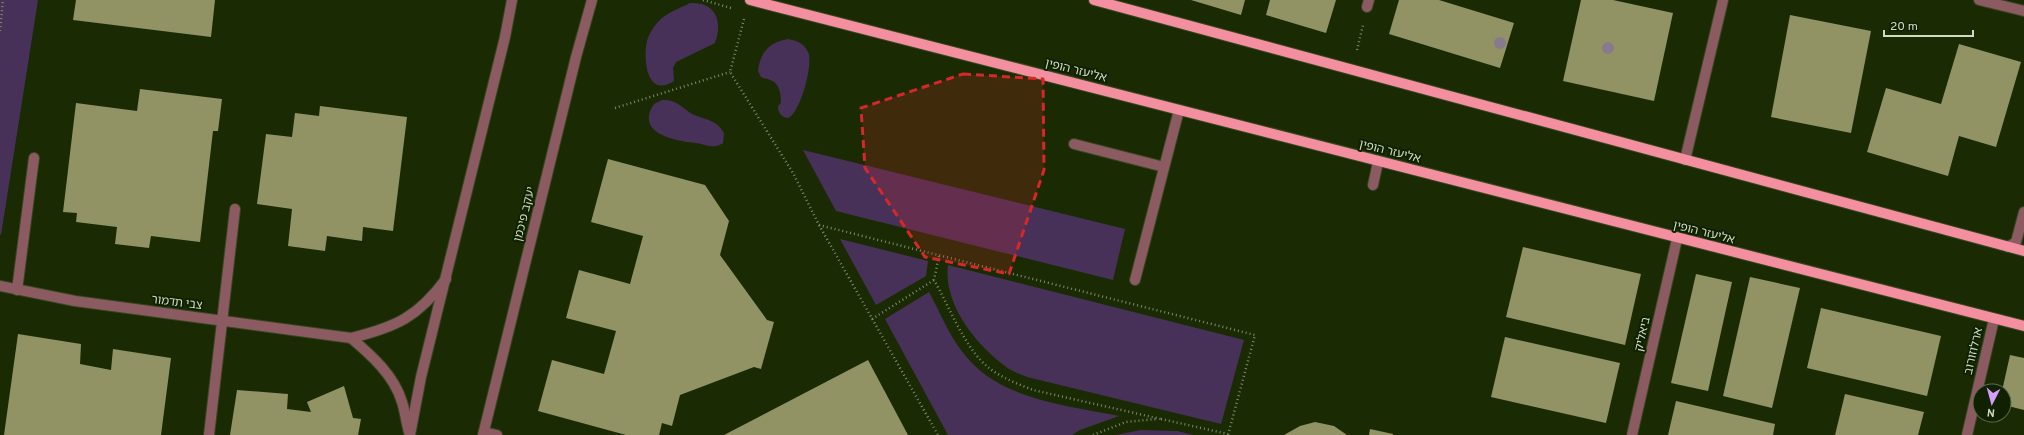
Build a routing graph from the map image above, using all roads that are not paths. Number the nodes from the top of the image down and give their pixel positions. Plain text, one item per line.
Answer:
1 (512, 0) edge
2 (592, 0) edge
3 (750, 0) edge
4 (1094, 0) edge
5 (1723, 0) edge
6 (1979, 0) edge
7 (2024, 12) edge
8 (1179, 110) junction
9 (1074, 144) dead end
10 (34, 158) dead end
11 (1685, 160) junction
12 (1378, 162) junction
13 (1164, 167) junction
14 (1373, 184) dead end
15 (235, 209) dead end
16 (2024, 212) edge
17 (1677, 239) junction
18 (2008, 247) junction
19 (2024, 251) edge
20 (446, 278) junction
21 (1135, 280) dead end
22 (0, 286) edge
23 (17, 290) junction
24 (1994, 319) junction
25 (221, 321) junction
26 (2024, 326) edge
27 (351, 338) junction
28 (483, 433) edge
29 (209, 435) edge
30 (410, 435) edge
31 (497, 435) edge
32 (1632, 435) edge
33 (1967, 435) edge

1 - 20 street
2 - 28 street, יעקב פיכמן
3 - 8 main road, אליעזר הופין
4 - 11 main road
5 - 11 street
6 - 7 street
8 - 12 main road, אליעזר הופין
8 - 13 street
9 - 13 street
10 - 23 street
11 - 18 main road
12 - 14 street
12 - 17 main road, אליעזר הופין
13 - 21 street
15 - 25 street
16 - 18 street
17 - 24 main road, אליעזר הופין
17 - 32 street, ביאליק
18 - 19 main road
20 - 27 street
20 - 30 street
22 - 23 street, צבי תדמור
23 - 25 street, צבי תדמור
24 - 26 main road, אליעזר הופין
24 - 33 street, ארלוזורוב
25 - 27 street, צבי תדמור
25 - 29 street
27 - 30 street
28 - 31 street

